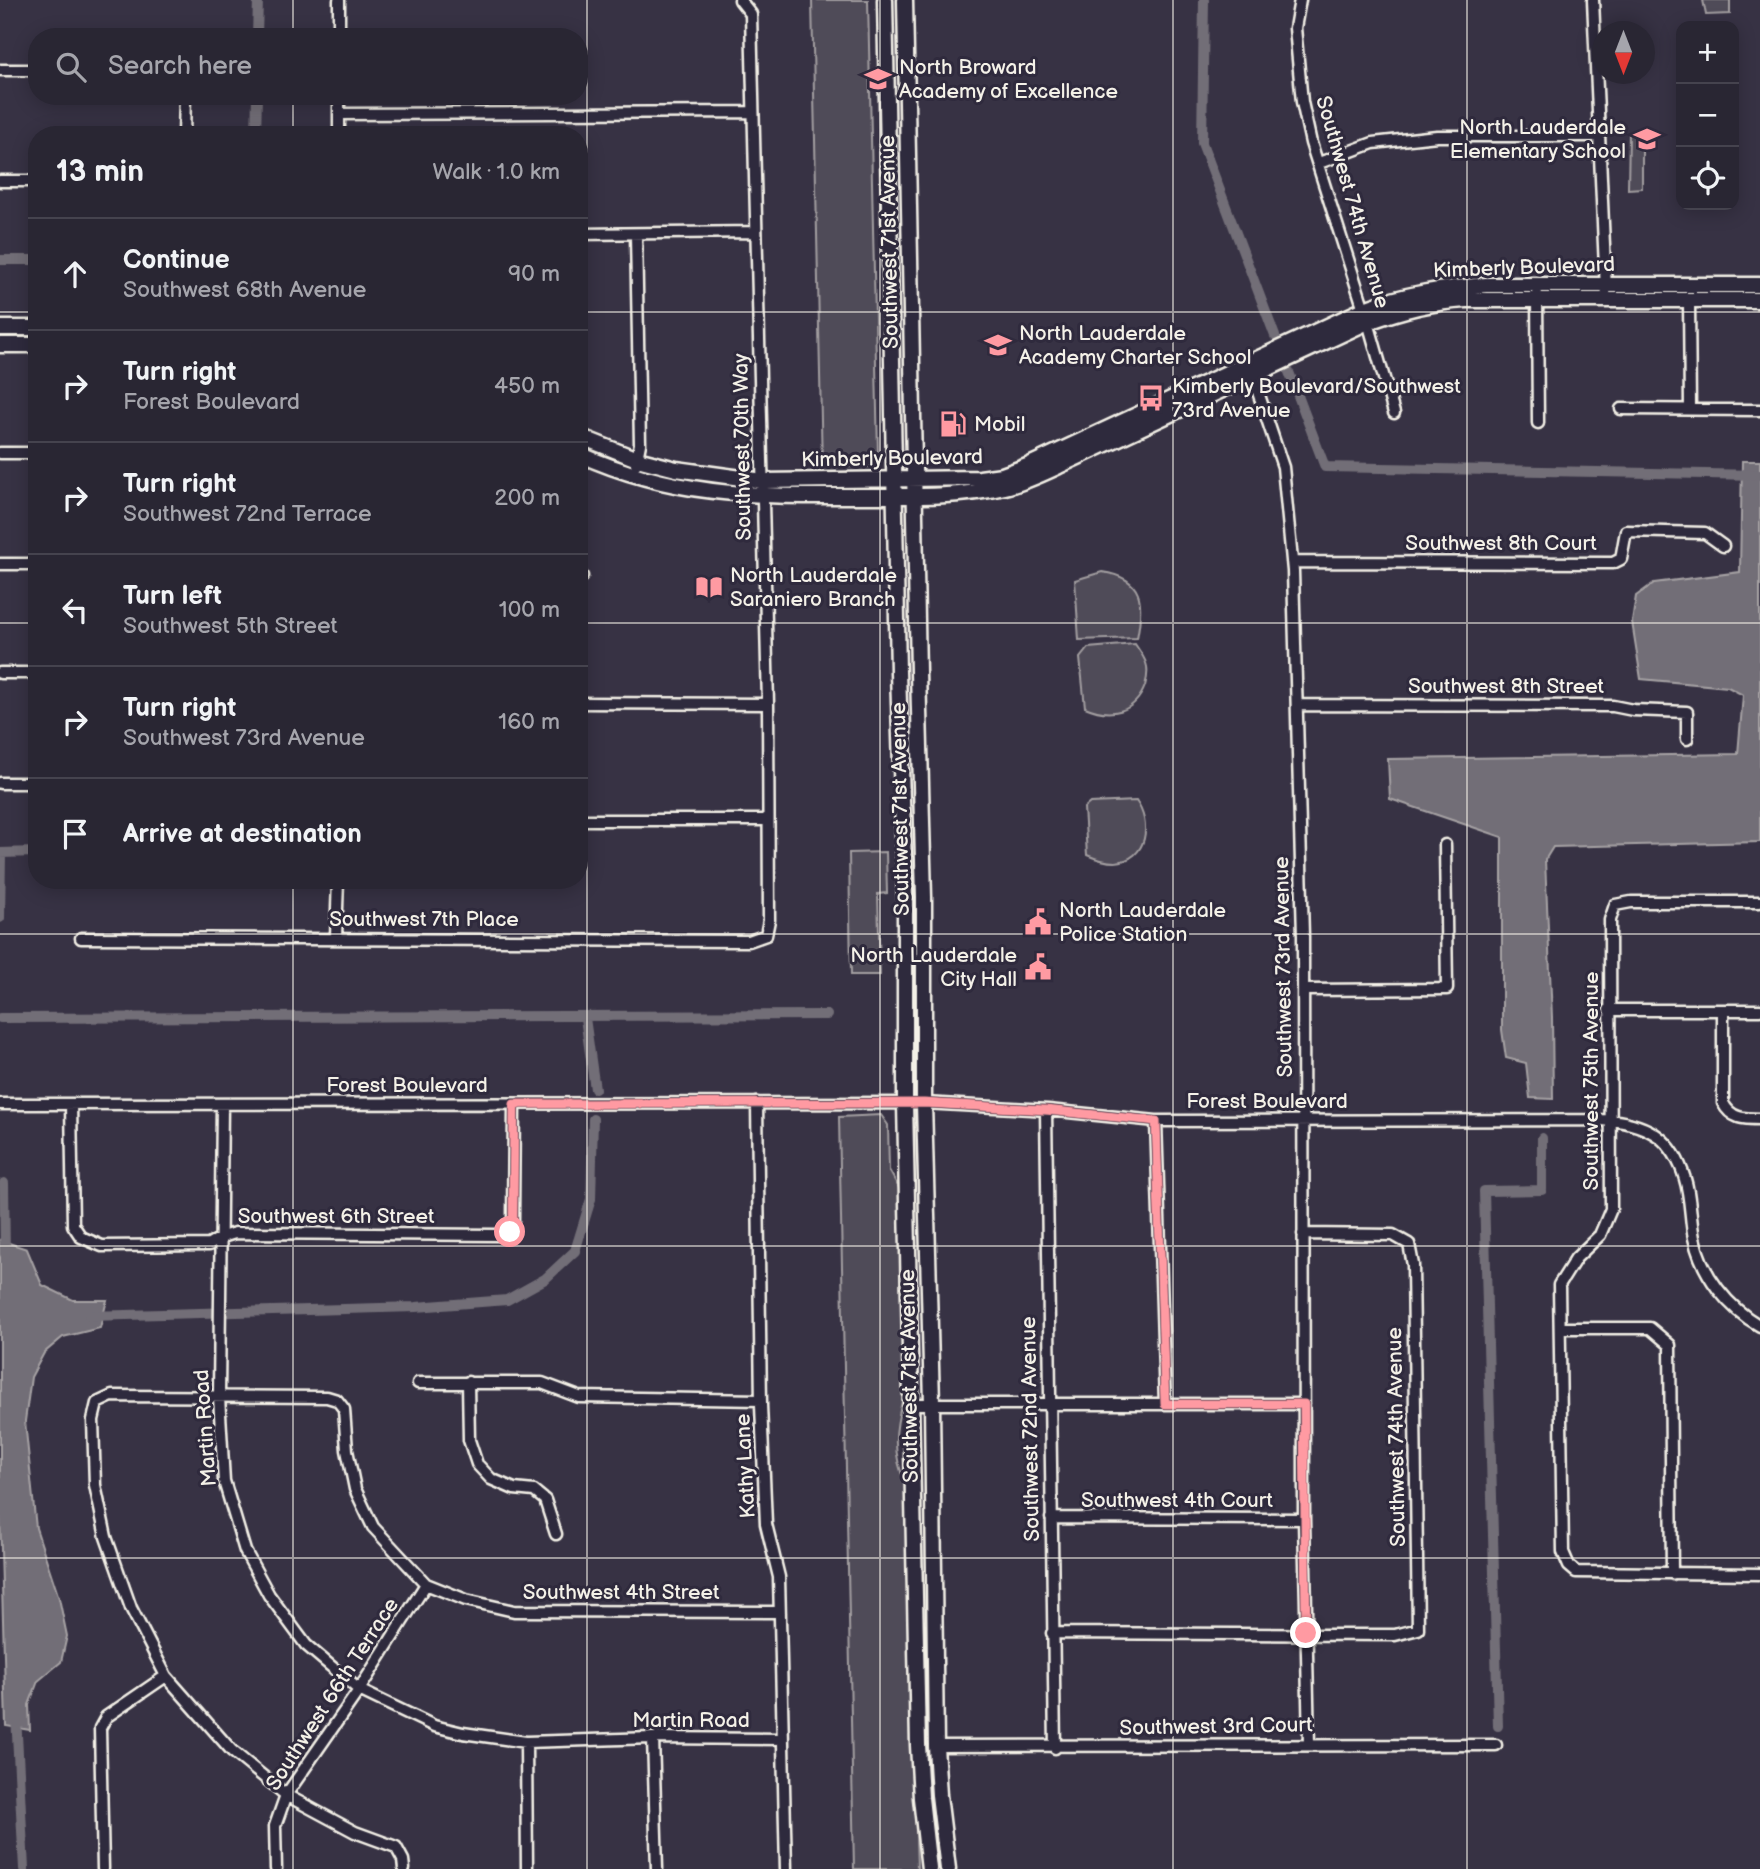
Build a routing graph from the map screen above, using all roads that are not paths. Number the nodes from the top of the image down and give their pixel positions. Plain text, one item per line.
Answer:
1 (339, 0) edge
2 (886, 0) edge
3 (905, 0) edge
4 (1300, 0) edge
5 (1593, 0) edge
6 (742, 1) edge
7 (339, 28) edge
8 (0, 70) edge
9 (28, 70) edge
10 (185, 105) edge
11 (339, 105) edge
12 (753, 112) junction
13 (339, 114) junction
14 (184, 126) edge
15 (339, 126) edge
16 (1598, 136) junction
17 (1319, 163) junction
18 (0, 181) edge
19 (28, 181) edge
20 (756, 232) junction
21 (588, 234) edge
22 (636, 234) junction
23 (1606, 284) junction
24 (1760, 285) edge
25 (1537, 292) junction
26 (1607, 299) junction
27 (1689, 300) junction
28 (1760, 300) edge
29 (1366, 315) junction
30 (0, 328) edge
31 (28, 328) edge
32 (0, 345) edge
33 (28, 345) edge
34 (1250, 369) junction
35 (1621, 409) dead end
36 (1690, 409) junction
37 (1760, 410) edge
38 (1394, 412) dead end
39 (1538, 423) dead end
40 (588, 440) edge
41 (0, 453) edge
42 (28, 453) edge
43 (588, 457) edge
44 (637, 459) junction
45 (634, 475) junction
46 (895, 480) junction
47 (915, 480) junction
48 (762, 481) junction
49 (916, 495) junction
50 (763, 496) junction
51 (895, 496) junction
52 (1723, 546) dead end
53 (1292, 562) junction
54 (0, 564) edge
55 (28, 564) edge
56 (0, 673) edge
57 (28, 673) edge
58 (588, 703) edge
59 (768, 704) junction
60 (1297, 705) junction
61 (1687, 739) dead end
62 (0, 783) edge
63 (28, 783) edge
64 (588, 820) edge
65 (768, 820) junction
66 (1445, 845) dead end
67 (338, 889) edge
68 (1760, 902) edge
69 (765, 935) joint
70 (336, 937) junction
71 (81, 938) dead end
72 (1304, 990) junction
73 (1609, 1010) junction
74 (1723, 1010) junction
75 (1760, 1010) edge
76 (757, 1102) junction
77 (905, 1103) junction
78 (924, 1103) junction
79 (0, 1104) edge
80 (71, 1104) junction
81 (222, 1104) junction
82 (514, 1104) junction
83 (1046, 1110) junction
84 (1760, 1119) edge
85 (1305, 1120) junction
86 (1611, 1120) junction
87 (1156, 1121) junction
88 (1303, 1234) junction
89 (222, 1237) junction
90 (1760, 1326) edge
91 (1560, 1328) junction
92 (468, 1382) junction
93 (418, 1383) dead end
94 (219, 1397) junction
95 (761, 1400) junction
96 (932, 1403) junction
97 (912, 1404) junction
98 (1049, 1404) junction
99 (1165, 1404) junction
100 (1304, 1404) junction
101 (1051, 1518) junction
102 (1304, 1519) junction
103 (556, 1534) dead end
104 (1672, 1574) junction
105 (1760, 1574) edge
106 (426, 1584) junction
107 (780, 1612) junction
108 (1052, 1633) junction
109 (1306, 1633) junction
110 (166, 1676) junction
111 (359, 1690) junction
112 (653, 1738) junction
113 (783, 1740) junction
114 (526, 1742) junction
115 (1309, 1744) junction
116 (1496, 1745) dead end
117 (936, 1746) junction
118 (1055, 1748) junction
119 (286, 1795) junction
120 (921, 1798) junction
121 (941, 1820) junction
122 (103, 1869) edge
123 (276, 1869) edge
124 (404, 1869) edge
125 (527, 1869) edge
126 (657, 1869) edge
127 (786, 1869) edge
128 (927, 1869) edge
129 (948, 1869) edge

1 - 7 street
2 - 46 main road, Southwest 71st Avenue
3 - 47 main road, Southwest 71st Avenue
4 - 17 street, Southwest 74th Avenue
5 - 16 street
6 - 12 street, Southwest 70th Way
8 - 9 street
10 - 14 street
11 - 13 street
12 - 13 street
12 - 20 street, Southwest 70th Way
13 - 15 street
16 - 17 street
16 - 23 street
17 - 29 street, Southwest 74th Avenue
18 - 19 street
20 - 22 street
20 - 48 street, Southwest 70th Way
21 - 22 street
22 - 44 street
23 - 24 main road, Kimberly Boulevard
23 - 25 main road, Kimberly Boulevard
23 - 26 street
25 - 26 main road, Kimberly Boulevard
25 - 29 main road, Kimberly Boulevard
25 - 39 street
26 - 27 main road, Kimberly Boulevard
27 - 28 main road, Kimberly Boulevard
27 - 36 street
29 - 34 main road, Kimberly Boulevard
29 - 38 street, Southwest 74th Avenue
30 - 31 main road
32 - 33 main road
34 - 47 main road, Kimberly Boulevard
34 - 49 main road, Kimberly Boulevard
34 - 53 street, Southwest 73rd Avenue
35 - 36 street
36 - 37 street
40 - 44 main road, Kimberly Boulevard
41 - 42 street
43 - 45 main road, Kimberly Boulevard
44 - 45 street
44 - 48 main road, Kimberly Boulevard
45 - 50 main road, Kimberly Boulevard
46 - 47 main road, Kimberly Boulevard
46 - 48 main road, Kimberly Boulevard
46 - 51 main road, Southwest 71st Avenue
47 - 49 main road, Southwest 71st Avenue
48 - 50 street, Southwest 70th Way
49 - 51 main road, Kimberly Boulevard
49 - 78 main road, Southwest 71st Avenue
50 - 51 main road, Kimberly Boulevard
50 - 59 street, Southwest 70th Way
51 - 77 main road, Southwest 71st Avenue
52 - 53 street, Southwest 8th Court
53 - 60 street, Southwest 73rd Avenue
54 - 55 street
56 - 57 street
58 - 59 street
59 - 65 street, Southwest 70th Way
60 - 61 street, Southwest 8th Street
60 - 72 street, Southwest 73rd Avenue
62 - 63 street
64 - 65 street
65 - 69 street, Southwest 70th Way
66 - 72 street
67 - 70 street
68 - 73 street, Southwest 75th Avenue
69 - 70 street, Southwest 7th Place
70 - 71 street, Southwest 7th Place
72 - 85 street, Southwest 73rd Avenue
73 - 74 street
73 - 86 street, Southwest 75th Avenue
74 - 75 street
74 - 84 street
76 - 77 street, Forest Boulevard
76 - 82 street, Forest Boulevard
76 - 95 street, Kathy Lane
77 - 78 street, Forest Boulevard
77 - 97 main road, Southwest 71st Avenue
78 - 83 street, Forest Boulevard
78 - 96 main road, Southwest 71st Avenue
79 - 80 street, Forest Boulevard
80 - 81 street, Forest Boulevard
80 - 89 street, Southwest 6th Street
81 - 82 street, Forest Boulevard
81 - 89 street, Martin Road
82 - 89 street, Southwest 6th Street
83 - 87 street, Forest Boulevard
83 - 98 street, Southwest 72nd Avenue
85 - 86 street, Forest Boulevard
85 - 87 street, Forest Boulevard
85 - 88 street, Southwest 73rd Avenue
86 - 90 street, Forest Boulevard
86 - 91 street, Southwest 75th Avenue
87 - 99 street
88 - 100 street, Southwest 73rd Avenue
88 - 109 street, Southwest 74th Avenue
89 - 94 street, Martin Road
91 - 104 street, Southwest 75th Avenue
91 - 104 street
92 - 93 street
92 - 95 street
92 - 103 street
94 - 106 street, Southwest 4th Street
94 - 110 street
94 - 111 street, Martin Road
95 - 107 street, Kathy Lane
96 - 97 street
96 - 98 street
96 - 117 main road, Southwest 71st Avenue
97 - 120 main road, Southwest 71st Avenue
98 - 99 street
98 - 101 street, Southwest 72nd Avenue
99 - 100 street
100 - 102 street, Southwest 73rd Avenue
101 - 102 street, Southwest 4th Court
101 - 108 street, Southwest 72nd Avenue
102 - 109 street, Southwest 73rd Avenue
104 - 105 street
106 - 107 street, Southwest 4th Street
106 - 111 street, Southwest 66th Terrace
107 - 113 street, Kathy Lane
108 - 109 street
108 - 118 street, Southwest 72nd Avenue
109 - 115 street, Southwest 73rd Avenue
110 - 119 street
110 - 122 street
111 - 114 street, Martin Road
111 - 119 street, Southwest 66th Terrace
112 - 113 street, Martin Road
112 - 114 street, Martin Road
112 - 126 street
113 - 127 street, Kathy Lane
114 - 125 street
115 - 116 street, Southwest 3rd Court
115 - 118 street, Southwest 3rd Court
117 - 118 street, Southwest 3rd Court
117 - 121 main road, Southwest 71st Avenue
119 - 123 street, Southwest 66th Terrace
119 - 124 street
120 - 121 main road
120 - 128 main road, Southwest 71st Avenue
121 - 129 main road, Southwest 71st Avenue

